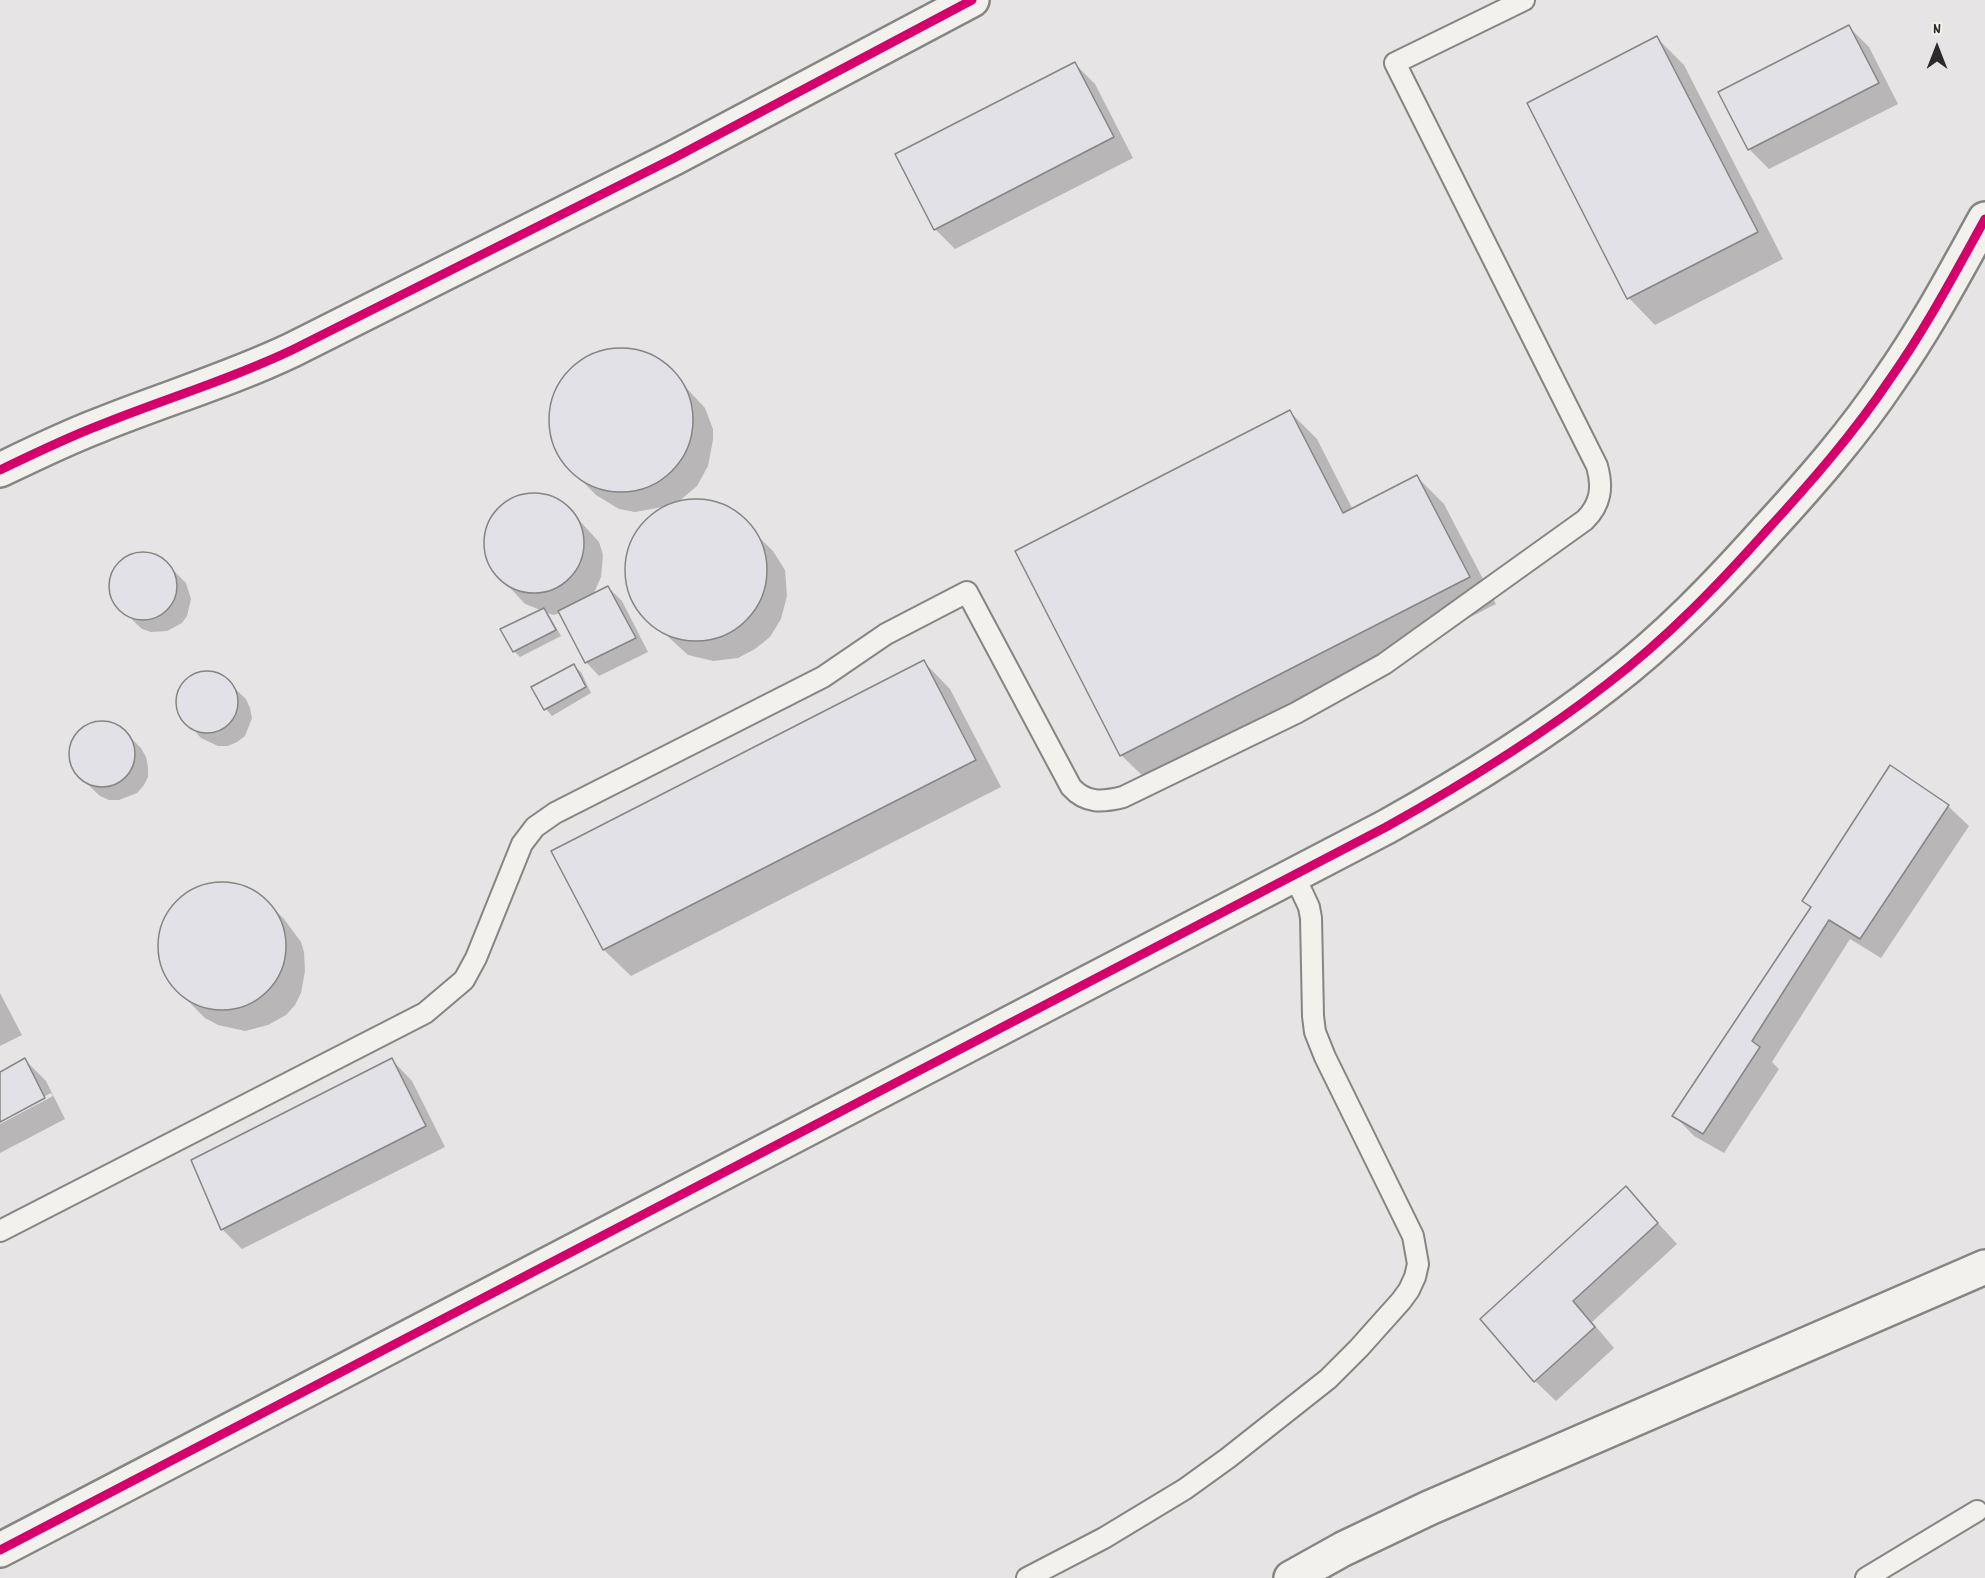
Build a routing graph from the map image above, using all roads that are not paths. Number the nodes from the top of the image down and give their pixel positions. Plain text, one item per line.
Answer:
1 (972, 0) edge
2 (1524, 0) edge
3 (1985, 219) edge
4 (0, 470) edge
5 (1294, 875) junction
6 (0, 1231) edge
7 (1985, 1266) edge
8 (1977, 1511) dead end
9 (0, 1550) edge
10 (1027, 1578) edge
11 (1291, 1578) edge
12 (1866, 1578) edge

1 - 4 street
2 - 6 lane
3 - 5 street
5 - 9 street
5 - 10 lane
7 - 11 street
8 - 12 lane

